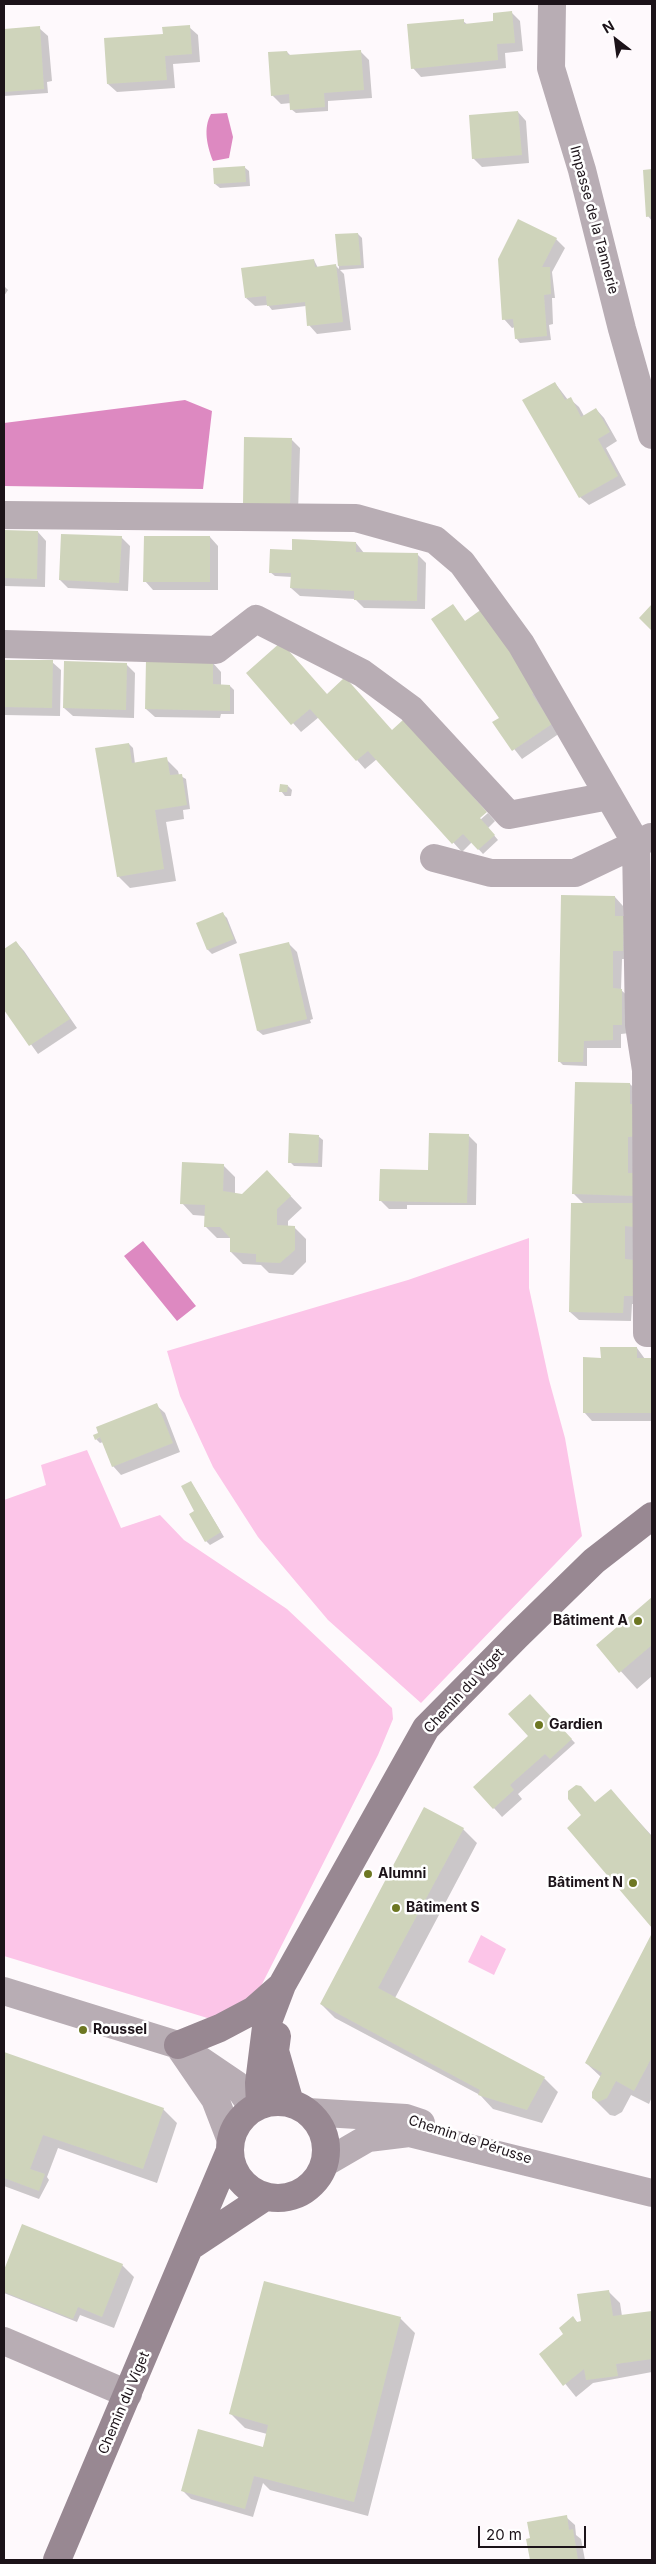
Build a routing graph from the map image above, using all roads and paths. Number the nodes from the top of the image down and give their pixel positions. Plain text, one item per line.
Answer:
1 (552, 4) edge
2 (652, 435) edge
3 (4, 515) edge
4 (4, 644) edge
5 (609, 796) junction
6 (644, 840) edge
7 (434, 858) dead end
8 (645, 960) edge
9 (652, 1333) edge
10 (652, 1516) edge
11 (282, 1985) junction
12 (4, 1991) edge
13 (178, 2045) junction
14 (257, 2107) junction
15 (299, 2108) junction
16 (230, 2146) junction
17 (325, 2163) junction
18 (541, 2164) junction
19 (652, 2193) edge
20 (265, 2197) junction
21 (191, 2246) junction
22 (4, 2341) edge
23 (128, 2394) junction
24 (57, 2560) edge

1 - 2 street, Impasse de la Tannerie
3 - 5 street
4 - 5 street
5 - 6 street
6 - 7 street
6 - 8 street
8 - 9 street
10 - 11 street, Chemin du Viget
11 - 13 street
11 - 14 street
11 - 15 street
12 - 13 street
13 - 14 street
13 - 16 street
14 - 15 street
14 - 16 street
15 - 17 street
15 - 18 street, Chemin de Pérusse
16 - 20 street
16 - 21 street, Chemin du Viget
17 - 18 street, Chemin de Pérusse
17 - 20 street
18 - 19 street, Chemin de Pérusse
20 - 21 street
21 - 23 street, Chemin du Viget
22 - 23 street
23 - 24 street, Chemin du Viget

